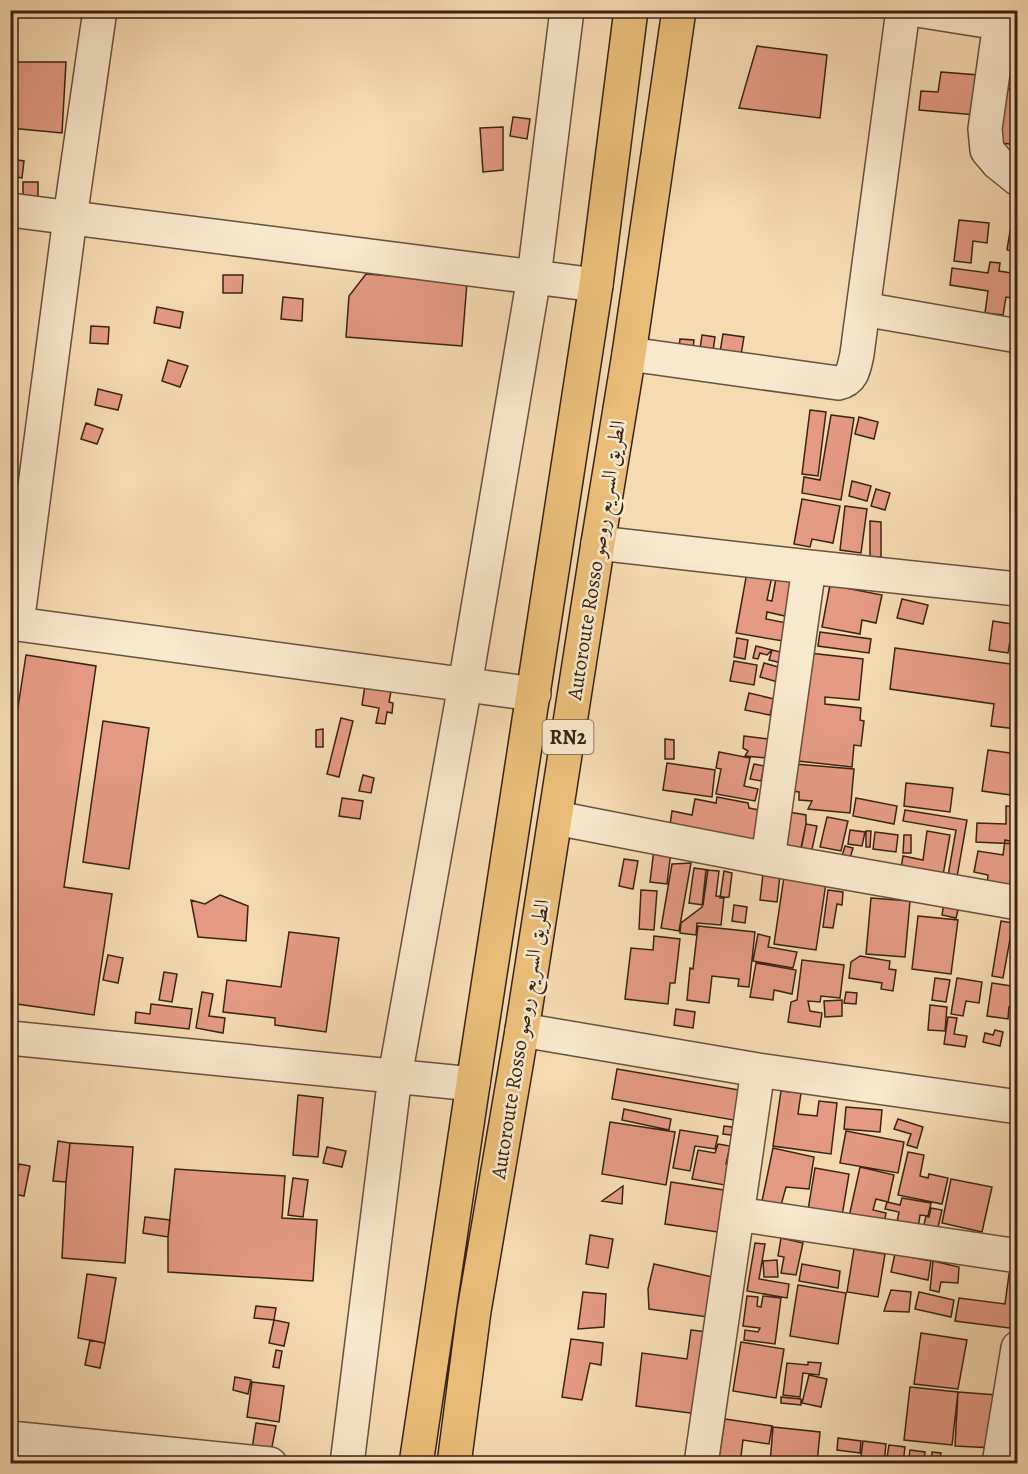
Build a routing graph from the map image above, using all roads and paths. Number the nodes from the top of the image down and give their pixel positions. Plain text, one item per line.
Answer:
1 (100, 10) edge
2 (567, 10) edge
3 (632, 10) edge
4 (679, 10) edge
5 (903, 10) edge
6 (917, 10) edge
7 (1009, 25) edge
8 (1017, 179) edge
9 (10, 210) edge
10 (70, 218) junction
11 (534, 278) junction
12 (597, 285) junction
13 (863, 309) junction
14 (1017, 336) edge
15 (629, 354) junction
16 (598, 543) junction
17 (808, 567) junction
18 (1017, 590) edge
19 (14, 624) edge
20 (465, 685) junction
21 (534, 694) junction
22 (556, 818) junction
23 (768, 859) junction
24 (1017, 903) edge
25 (522, 1030) junction
26 (10, 1038) edge
27 (758, 1070) junction
28 (395, 1076) junction
29 (473, 1084) junction
30 (1017, 1107) edge
31 (737, 1214) junction
32 (1017, 1256) edge
33 (1017, 1348) edge
34 (10, 1438) edge
35 (270, 1464) edge
36 (347, 1464) edge
37 (416, 1464) edge
38 (454, 1464) edge
39 (701, 1464) edge
40 (999, 1464) edge

1 - 10 street
2 - 11 street
3 - 12 highway, Autoroute Rosso الطريق السريع روصو / RN2
4 - 15 highway, Autoroute Rosso الطريق السريع روصو / RN2
5 - 13 street
6 - 7 street
7 - 8 street
9 - 10 street
10 - 11 street
10 - 19 street
11 - 12 street
11 - 20 street
12 - 21 highway, Autoroute Rosso الطريق السريع روصو / RN2
13 - 14 street
13 - 15 street
15 - 16 highway, Autoroute Rosso الطريق السريع روصو / RN2
16 - 17 street
16 - 22 highway, Autoroute Rosso الطريق السريع روصو / RN2
17 - 18 street
17 - 23 street
19 - 20 street
20 - 21 street
20 - 28 street
21 - 29 highway, Autoroute Rosso الطريق السريع روصو / RN2
22 - 23 street
22 - 25 highway, Autoroute Rosso الطريق السريع روصو / RN2
23 - 24 street
25 - 27 street
25 - 38 highway, Autoroute Rosso الطريق السريع روصو / RN2
26 - 28 street
27 - 30 street
27 - 31 street
28 - 29 street
28 - 36 street
29 - 37 highway, Autoroute Rosso الطريق السريع روصو / RN2
31 - 32 street
31 - 39 street
33 - 40 street
34 - 35 street

